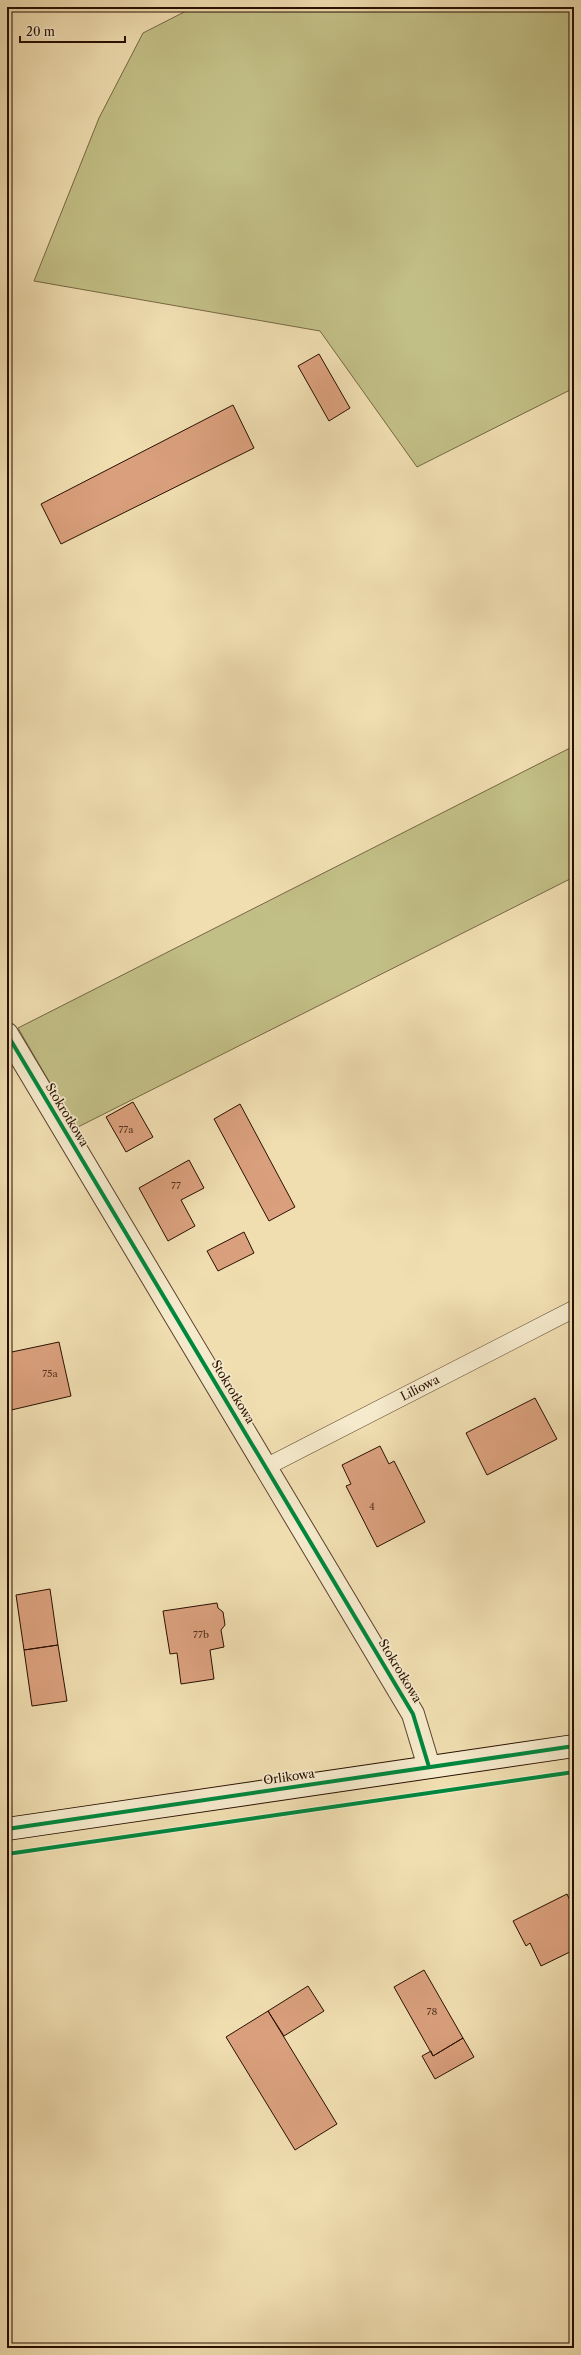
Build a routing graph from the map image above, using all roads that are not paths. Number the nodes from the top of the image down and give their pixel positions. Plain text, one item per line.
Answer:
1 (7, 1034) edge
2 (574, 1310) edge
3 (266, 1467) junction
4 (574, 1746) edge
5 (429, 1767) junction
6 (7, 1829) edge

1 - 3 street, Stokrotkowa
2 - 3 lane, Liliowa
3 - 5 street, Stokrotkowa
4 - 5 street, Orlikowa
5 - 6 street, Orlikowa

